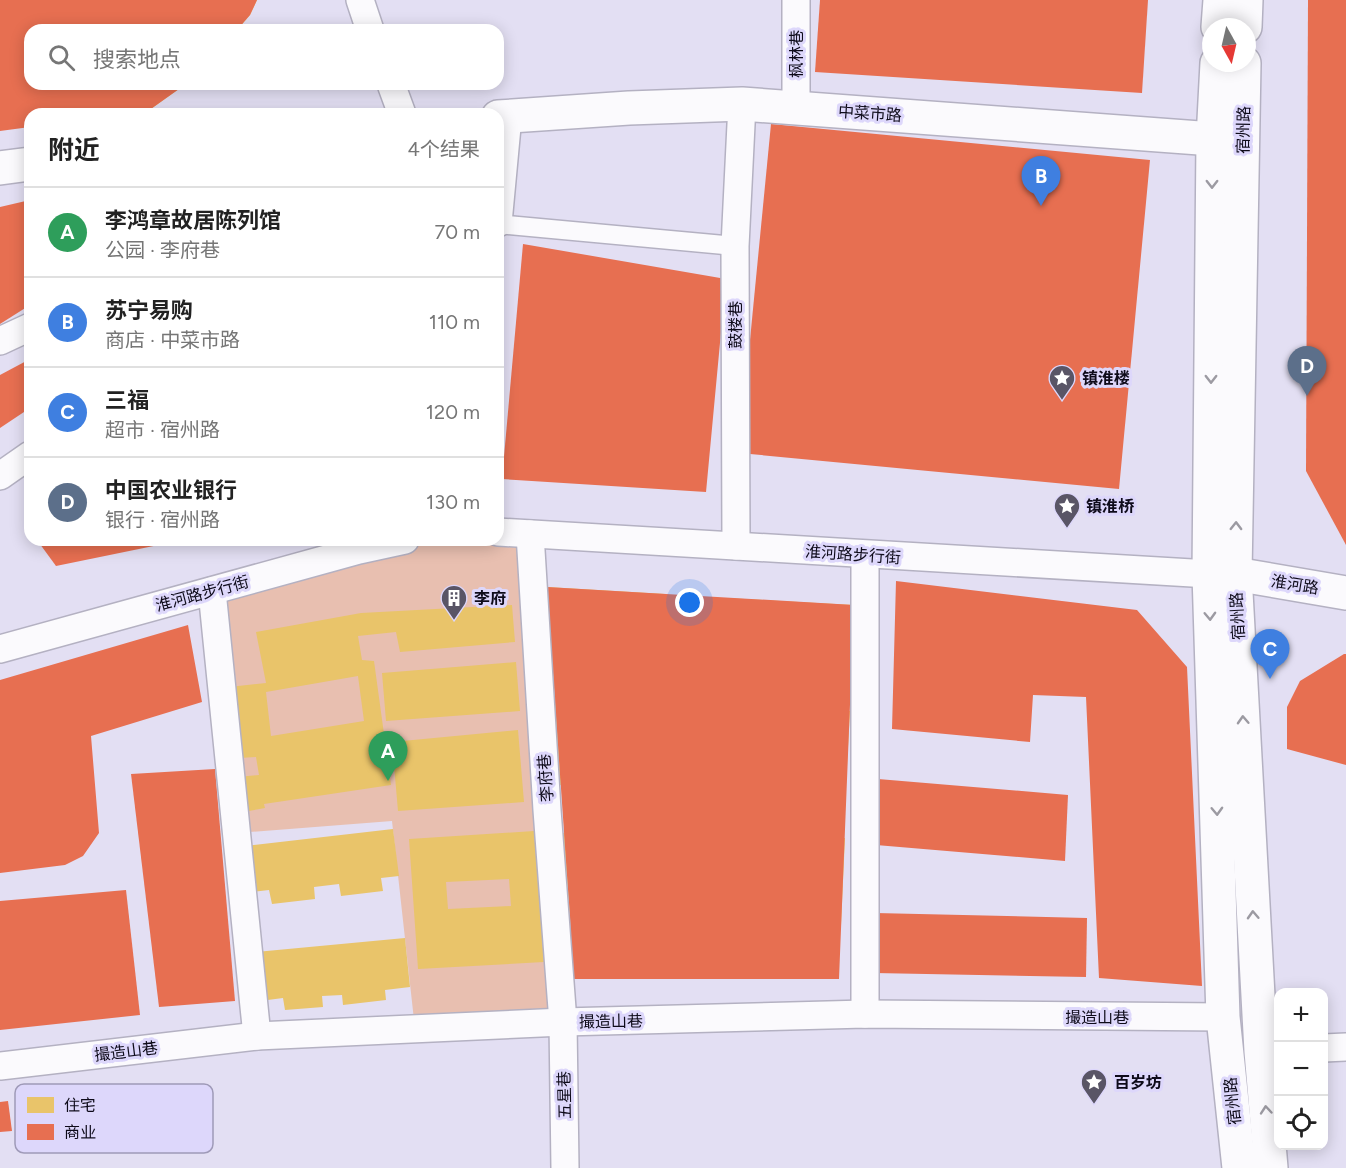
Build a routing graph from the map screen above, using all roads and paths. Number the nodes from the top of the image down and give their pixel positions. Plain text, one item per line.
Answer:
1 (360, 0) edge
2 (796, 0) edge
3 (1220, 0) edge
4 (1246, 0) edge
5 (1219, 18) edge
6 (1245, 18) edge
7 (368, 24) edge
8 (1217, 72) edge
9 (1242, 72) edge
10 (393, 90) edge
11 (742, 104) junction
12 (400, 108) edge
13 (796, 108) junction
14 (504, 116) edge
15 (1227, 140) junction
16 (24, 165) edge
17 (0, 168) edge
18 (504, 224) edge
19 (735, 246) junction
20 (24, 330) edge
21 (0, 341) edge
22 (24, 459) edge
23 (0, 476) edge
24 (504, 532) edge
25 (530, 534) junction
26 (377, 546) edge
27 (736, 546) junction
28 (865, 555) junction
29 (1222, 574) junction
30 (212, 591) junction
31 (1346, 593) edge
32 (0, 649) edge
33 (865, 1014) junction
34 (1223, 1017) junction
35 (563, 1022) junction
36 (258, 1036) junction
37 (1346, 1047) edge
38 (1328, 1048) edge
39 (1270, 1050) edge
40 (0, 1066) edge
41 (565, 1168) edge
42 (1239, 1168) edge
43 (1271, 1168) edge

1 - 7 street
2 - 13 street, 枫林巷
3 - 5 main road
4 - 6 main road
8 - 15 main road, 宿州路
9 - 15 main road, 宿州路
10 - 12 street
11 - 13 main road, 中菜市路
11 - 14 main road, 中菜市路
11 - 19 street, 鼓楼巷
13 - 15 main road, 中菜市路
15 - 29 main road, 宿州路
16 - 17 main road
18 - 19 lane
19 - 27 street, 鼓楼巷
20 - 21 street
22 - 23 street
24 - 25 street, 淮河路步行街
25 - 27 street, 淮河路步行街
25 - 35 street, 李府巷
26 - 30 street, 淮河路步行街
27 - 28 street, 淮河路步行街
28 - 29 street, 淮河路步行街
28 - 33 street
29 - 31 main road, 淮河路
29 -> 34 main road, 宿州路
39 -> 29 main road, 宿州路
30 - 32 street, 淮河路步行街
30 - 36 street
33 - 34 street, 撮造山巷
33 - 35 street, 撮造山巷
34 - 42 main road, 宿州路
35 - 36 street, 撮造山巷
35 - 41 street, 五星巷
36 - 40 street, 撮造山巷
37 - 38 street
43 -> 39 main road, 宿州路

